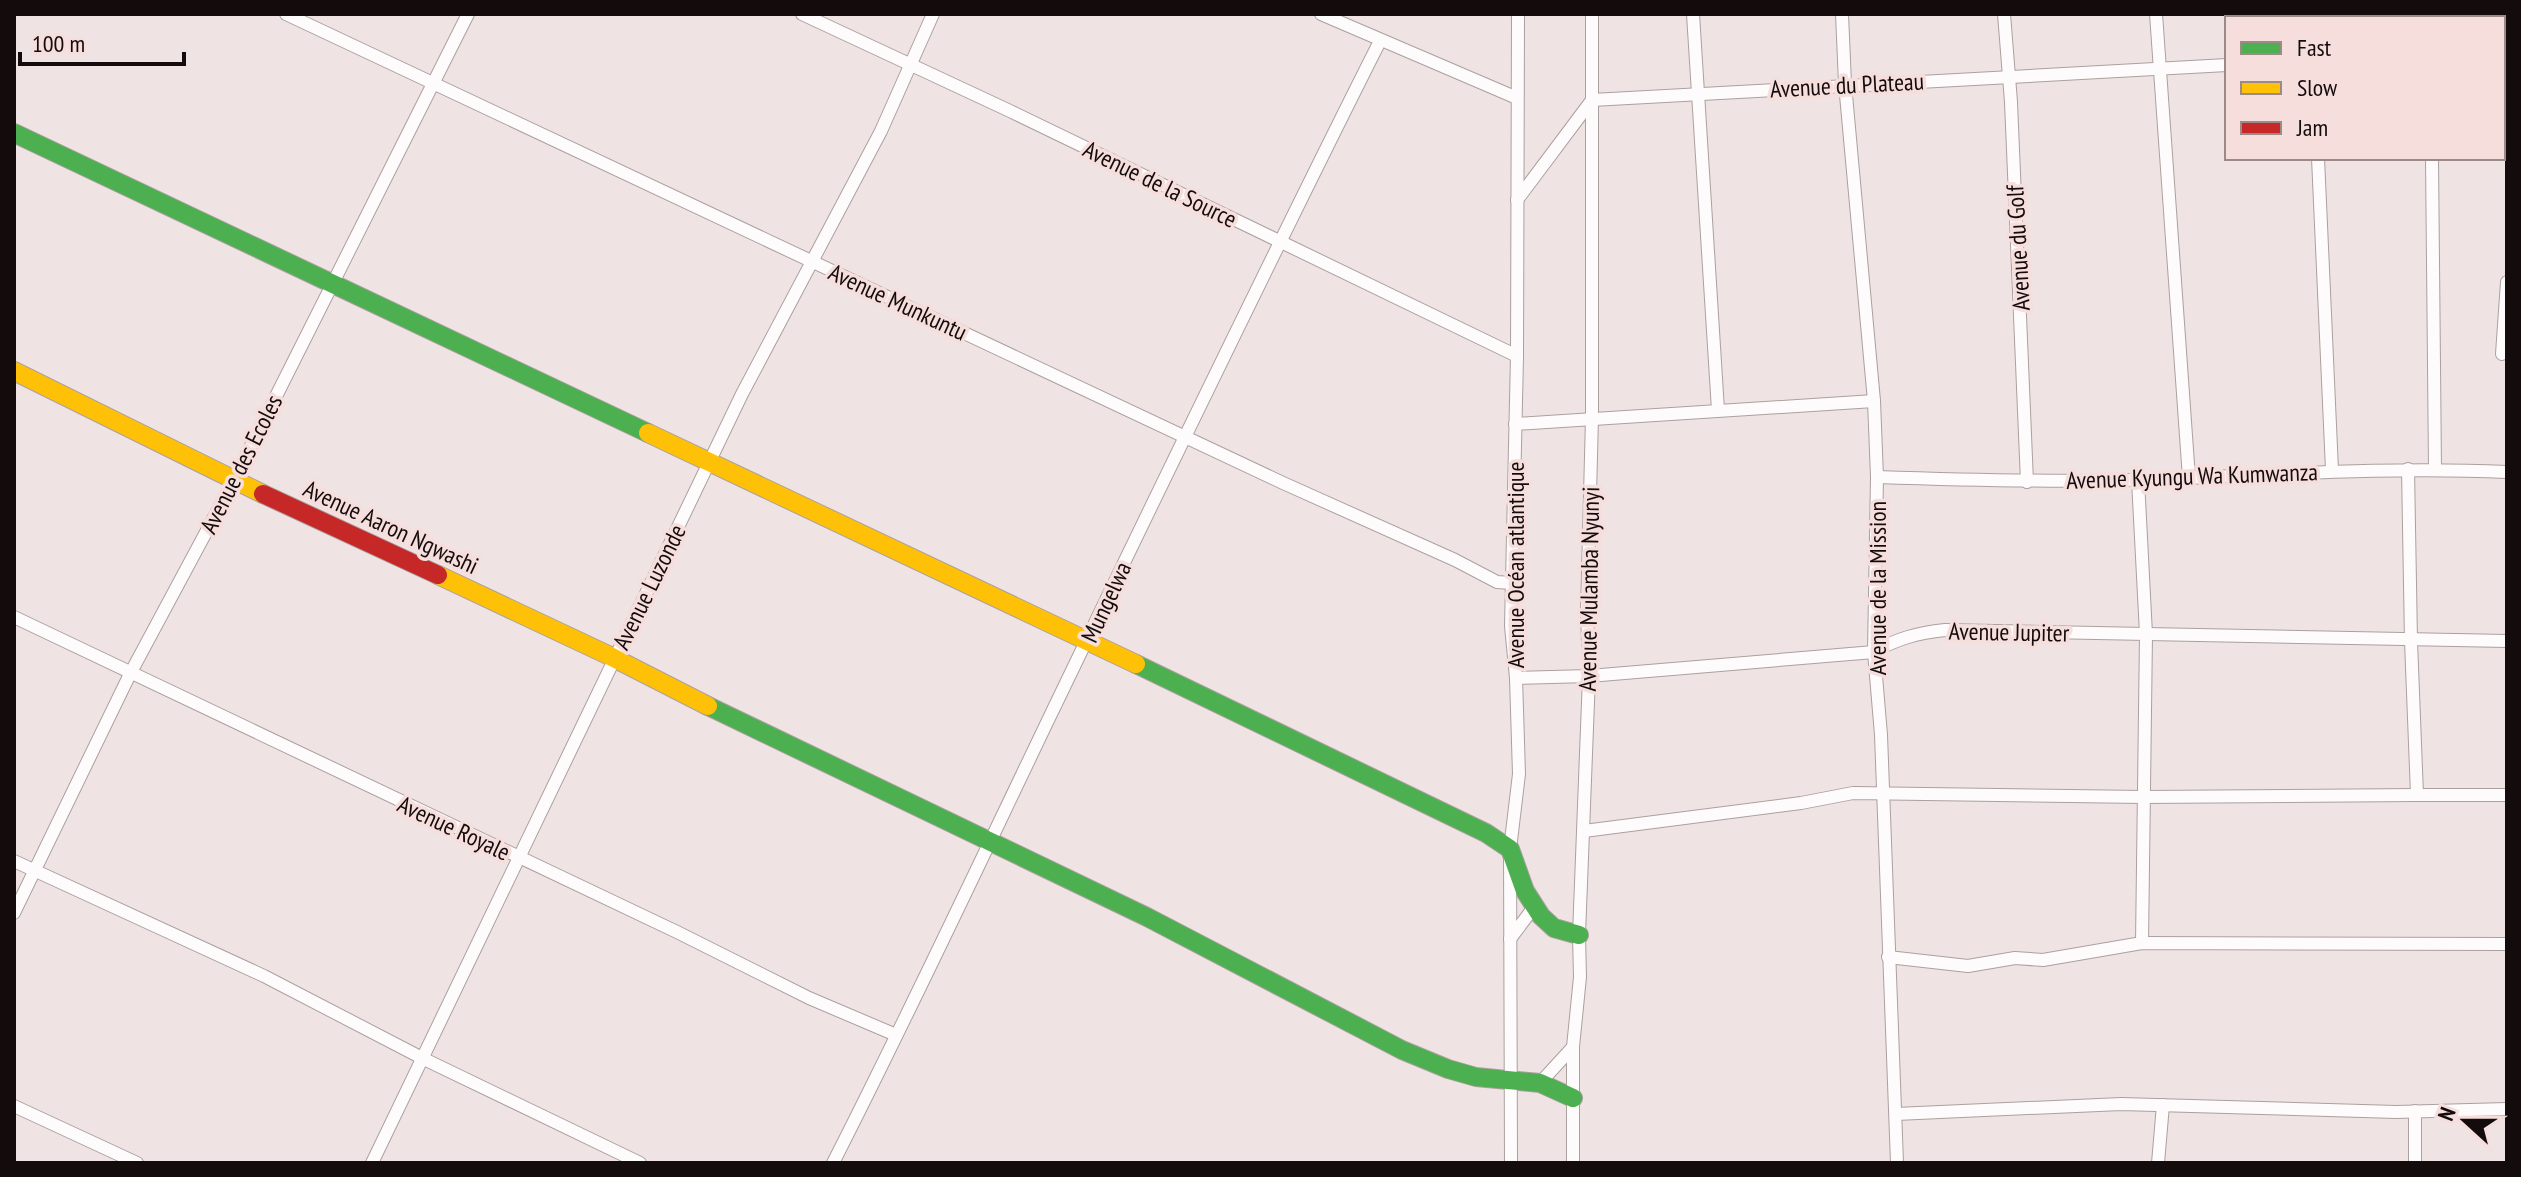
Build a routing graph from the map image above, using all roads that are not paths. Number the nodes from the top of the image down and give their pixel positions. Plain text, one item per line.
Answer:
1 (286, 14) edge
2 (468, 14) edge
3 (802, 14) edge
4 (933, 14) edge
5 (1321, 14) edge
6 (1518, 14) edge
7 (1592, 14) edge
8 (1693, 14) edge
9 (1842, 14) edge
10 (2004, 14) edge
11 (2156, 14) edge
12 (1380, 41) junction
13 (909, 65) junction
14 (2225, 65) edge
15 (2159, 68) junction
16 (2009, 76) junction
17 (1845, 84) junction
18 (434, 86) junction
19 (1697, 93) junction
20 (1517, 98) junction
21 (1592, 100) junction
22 (14, 133) edge
23 (2318, 160) edge
24 (2432, 160) edge
25 (1516, 200) junction
26 (1279, 242) junction
27 (812, 261) junction
28 (333, 281) junction
29 (2507, 282) edge
30 (2502, 354) dead end
31 (1517, 356) junction
32 (14, 371) edge
33 (1874, 401) junction
34 (1718, 410) junction
35 (1592, 418) junction
36 (1515, 424) junction
37 (1186, 437) junction
38 (710, 462) junction
39 (2408, 469) junction
40 (2435, 469) junction
41 (2332, 470) junction
42 (2507, 472) edge
43 (1877, 477) junction
44 (2189, 478) junction
45 (234, 480) junction
46 (2138, 480) junction
47 (2027, 482) junction
48 (1512, 583) junction
49 (14, 617) edge
50 (2146, 634) junction
51 (1088, 640) junction
52 (2411, 641) junction
53 (2507, 641) edge
54 (1874, 652) junction
55 (615, 659) junction
56 (130, 674) junction
57 (1589, 676) junction
58 (1516, 678) junction
59 (1882, 792) junction
60 (2417, 795) junction
61 (2507, 795) edge
62 (2143, 797) junction
63 (1584, 831) junction
64 (992, 841) junction
65 (1510, 849) junction
66 (519, 858) junction
67 (14, 861) edge
68 (34, 871) junction
69 (1534, 907) junction
70 (14, 913) edge
71 (1579, 935) junction
72 (1510, 939) junction
73 (2142, 943) junction
74 (2507, 944) edge
75 (1888, 957) junction
76 (896, 1035) junction
77 (1573, 1047) junction
78 (422, 1058) junction
79 (1512, 1081) junction
80 (1540, 1083) junction
81 (1573, 1098) junction
82 (2163, 1105) junction
83 (14, 1106) edge
84 (2507, 1109) edge
85 (2415, 1111) junction
86 (1896, 1114) junction
87 (137, 1163) edge
88 (372, 1163) edge
89 (640, 1163) edge
90 (833, 1163) edge
91 (1511, 1163) edge
92 (1573, 1163) edge
93 (1897, 1163) edge
94 (2158, 1163) edge
95 (2415, 1163) edge

1 - 18 street, Avenue Munkuntu
2 - 18 street, Avenue des Ecoles
3 - 13 street, Avenue de la Source
4 - 13 street, Avenue Luzonde
5 - 12 street
6 - 20 street, Avenue Océan atlantique
7 - 21 street, Avenue Mulamba Nyunyi
8 - 19 street
9 - 17 street, Avenue de la Mission
10 - 16 street, Avenue du Golf
11 - 15 street
12 - 20 street
12 - 26 street, Mungelwa
13 - 26 street, Avenue de la Source
13 - 27 street, Avenue Luzonde
14 - 15 street, Avenue du Plateau
15 - 16 street, Avenue du Plateau
15 - 44 street
16 - 17 street, Avenue du Plateau
16 - 47 street, Avenue du Golf
17 - 19 street, Avenue du Plateau
17 - 33 street, Avenue de la Mission
18 - 27 street, Avenue Munkuntu
18 - 28 street, Avenue des Ecoles
19 - 21 street, Avenue du Plateau
19 - 34 street
20 - 25 street, Avenue Océan atlantique
21 - 25 street
21 - 35 street, Avenue Mulamba Nyunyi
22 - 28 street
23 - 41 street
24 - 40 street
25 - 31 street, Avenue Océan atlantique
26 - 31 street, Avenue de la Source
26 - 37 street, Mungelwa
27 - 37 street, Avenue Munkuntu
27 - 38 street, Avenue Luzonde
28 - 38 street
28 - 45 street, Avenue des Ecoles
29 - 30 street
31 - 36 street, Avenue Océan atlantique
32 - 45 street, Avenue Aaron Ngwashi
33 - 34 street
33 - 43 street, Avenue de la Mission
34 - 35 street
35 - 36 street
35 - 57 street, Avenue Mulamba Nyunyi
36 - 48 street, Avenue Océan atlantique
37 - 48 street, Avenue Munkuntu
37 - 51 street, Mungelwa
38 - 51 street
38 - 55 street, Avenue Luzonde
39 - 40 street, Avenue Kyungu Wa Kumwanza
39 - 41 street, Avenue Kyungu Wa Kumwanza
39 - 52 street
40 - 42 street, Avenue Kyungu Wa Kumwanza
41 - 44 street, Avenue Kyungu Wa Kumwanza
43 - 47 street, Avenue Kyungu Wa Kumwanza
43 - 54 street, Avenue de la Mission
44 - 46 street, Avenue Kyungu Wa Kumwanza
45 - 55 street, Avenue Aaron Ngwashi
45 - 56 street, Avenue des Ecoles
46 - 47 street, Avenue Kyungu Wa Kumwanza
46 - 50 street
48 - 58 street, Avenue Océan atlantique
49 - 56 street, Avenue Royale
50 - 52 street, Avenue Jupiter
50 - 54 street, Avenue Jupiter
50 - 62 street
51 - 64 street, Mungelwa
51 - 65 street
52 - 53 street, Avenue Jupiter
52 - 60 street
54 - 57 street, Avenue Jupiter
54 - 59 street, Avenue de la Mission
55 - 64 street, Avenue Aaron Ngwashi
55 - 66 street, Avenue Luzonde
56 - 66 street, Avenue Royale
56 - 68 street, Avenue des Ecoles
57 - 58 street, Avenue Jupiter
57 - 63 street, Avenue Mulamba Nyunyi
58 - 65 street, Avenue Océan atlantique
59 - 62 street
59 - 63 street
59 - 75 street, Avenue de la Mission
60 - 61 street
60 - 62 street
62 - 73 street
63 - 71 street, Avenue Mulamba Nyunyi
64 - 76 street, Mungelwa
64 - 79 street, Avenue Aaron Ngwashi
65 - 69 street
65 - 72 street, Avenue Océan atlantique
66 - 76 street, Avenue Royale
66 - 78 street, Avenue Luzonde
67 - 68 street
68 - 70 street, Avenue des Ecoles
68 - 78 street
69 - 71 street
69 - 72 street
71 - 77 street, Avenue Mulamba Nyunyi
72 - 79 street, Avenue Océan atlantique
73 - 74 street
73 - 75 street
75 - 86 street, Avenue de la Mission
76 - 90 street, Mungelwa
77 - 80 street
77 - 81 street, Avenue Mulamba Nyunyi
78 - 88 street, Avenue Luzonde
78 - 89 street
79 - 80 street, Avenue Aaron Ngwashi
79 - 91 street, Avenue Océan atlantique
80 - 81 street
81 - 92 street, Avenue Mulamba Nyunyi
82 - 85 street
82 - 86 street
82 - 94 street
83 - 87 street
84 - 85 street
85 - 95 street
86 - 93 street, Avenue de la Mission

